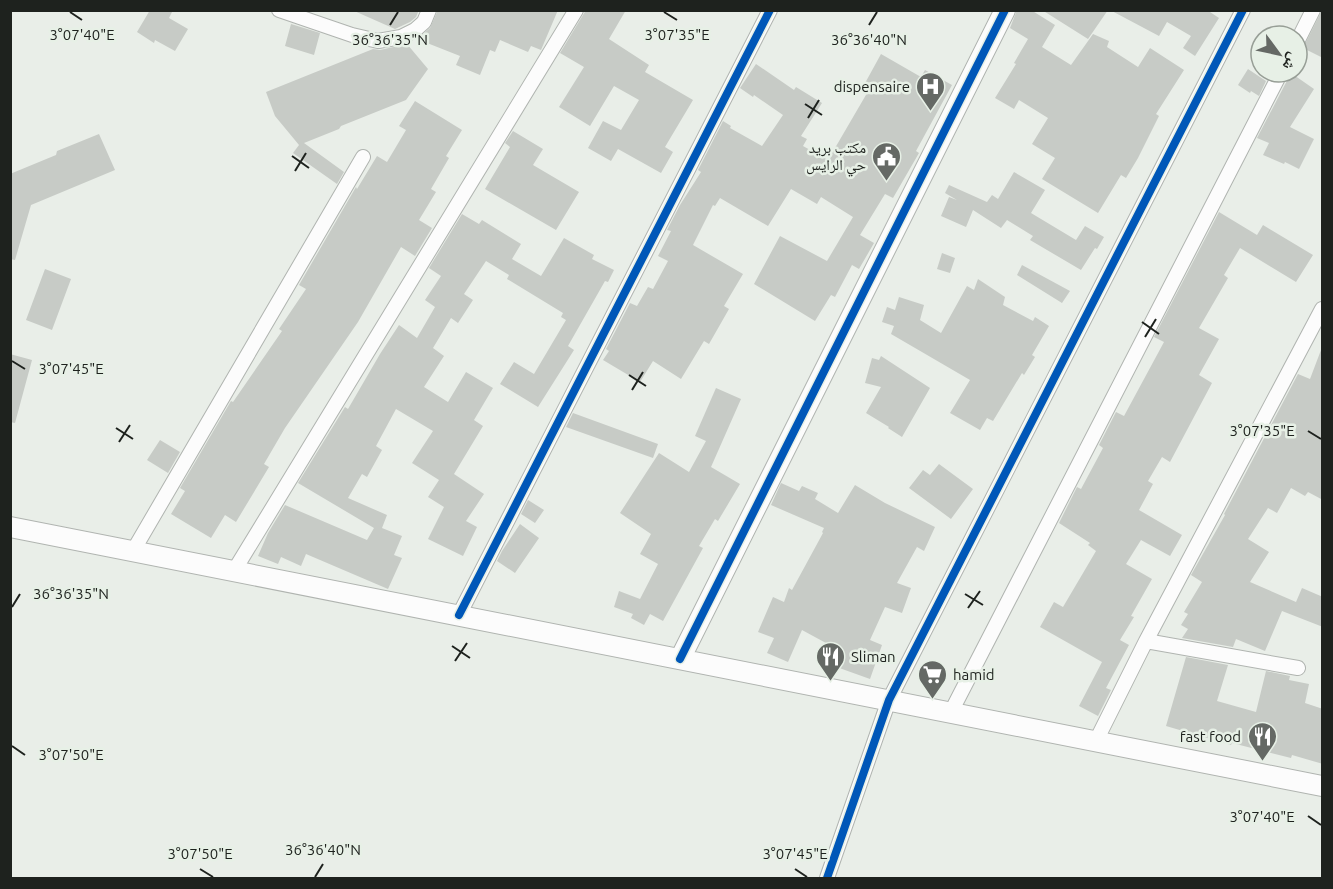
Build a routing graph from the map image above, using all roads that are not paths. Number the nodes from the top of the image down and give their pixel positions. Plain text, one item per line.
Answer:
1 (279, 10) edge
2 (429, 10) edge
3 (576, 10) edge
4 (770, 10) edge
5 (1005, 10) edge
6 (1243, 10) edge
7 (1313, 10) edge
8 (1306, 24) edge
9 (1275, 84) edge
10 (363, 156) dead end
11 (1323, 309) edge
12 (10, 527) edge
13 (134, 551) junction
14 (234, 571) junction
15 (459, 615) junction
16 (1146, 641) junction
17 (680, 659) junction
18 (1299, 668) dead end
19 (889, 700) junction
20 (951, 712) junction
21 (1096, 741) junction
22 (1323, 786) edge
23 (827, 879) edge

1 - 2 street
3 - 14 street
4 - 15 street
5 - 17 main road
6 - 19 street
7 - 8 street
9 - 20 street
10 - 13 street
11 - 16 street
12 - 13 main road
13 - 14 main road
14 - 15 main road
15 - 17 main road
16 - 18 street
16 - 21 street
17 - 19 main road
19 - 20 main road
19 - 23 street
20 - 21 main road
21 - 22 main road

